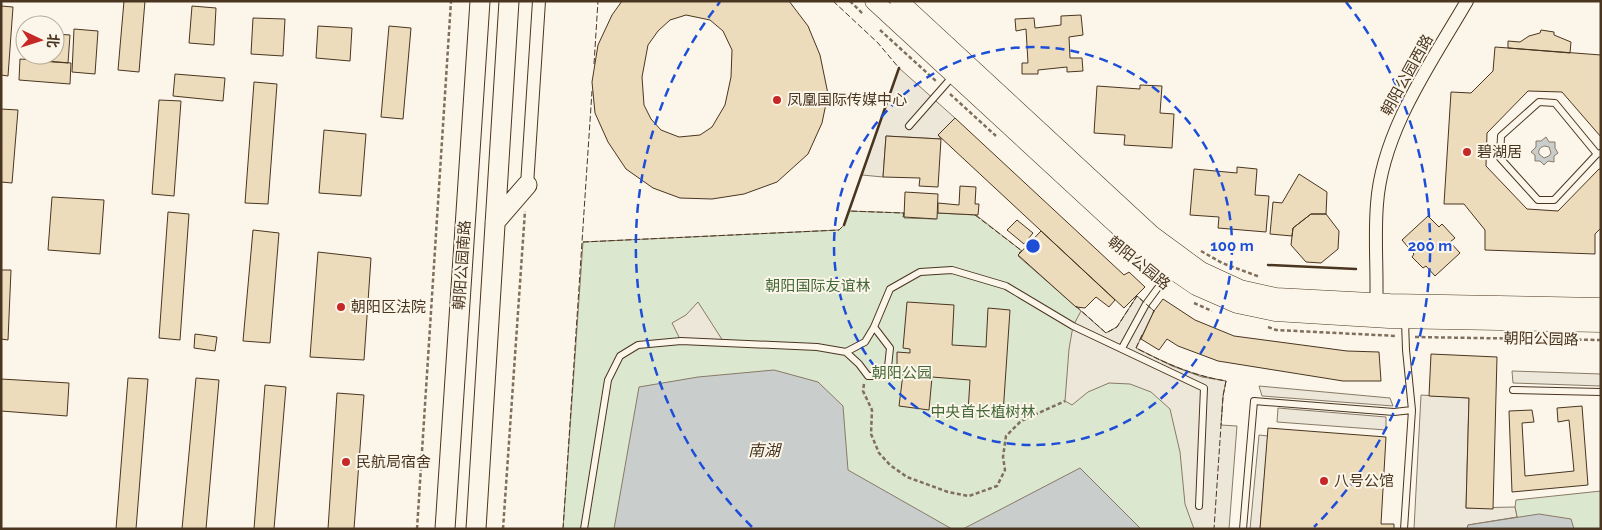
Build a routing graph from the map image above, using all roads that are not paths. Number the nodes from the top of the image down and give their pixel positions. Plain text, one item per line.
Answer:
1 (480, 1) edge
2 (509, 1) edge
3 (539, 1) edge
4 (899, 1) edge
5 (1467, 1) edge
6 (869, 8) edge
7 (949, 81) junction
8 (909, 126) dead end
9 (1599, 154) edge
10 (527, 185) joint
11 (495, 222) junction
12 (1172, 269) junction
13 (1601, 307) edge
14 (1376, 310) junction
15 (1601, 323) edge
16 (874, 327) junction
17 (1406, 328) junction
18 (1122, 348) junction
19 (846, 352) junction
20 (1513, 390) dead end
21 (1601, 392) edge
22 (1412, 410) junction
23 (1199, 506) dead end
24 (445, 529) edge
25 (476, 529) edge
26 (584, 529) edge
27 (1243, 529) edge
28 (1404, 529) edge

1 - 24 main road, 朝阳公园南路
2 - 11 main road, 朝阳公园南路
3 - 10 street
4 - 14 main road, 朝阳公园路
5 - 14 street, 朝阳公园西路
6 - 7 main road, 朝阳公园路
7 - 8 lane
7 - 12 main road, 朝阳公园路
9 - 9 lane
10 - 11 main road
11 - 25 main road, 朝阳公园南路
12 - 14 main road, 朝阳公园路
12 - 18 lane
13 - 14 main road, 朝阳公园路
14 - 17 main road, 朝阳公园路
15 - 17 main road, 朝阳公园路
16 - 18 lane
16 - 19 lane
16 - 19 lane
17 - 22 lane
18 - 23 lane
19 - 26 lane
20 - 21 lane
22 - 27 lane
22 - 28 lane

